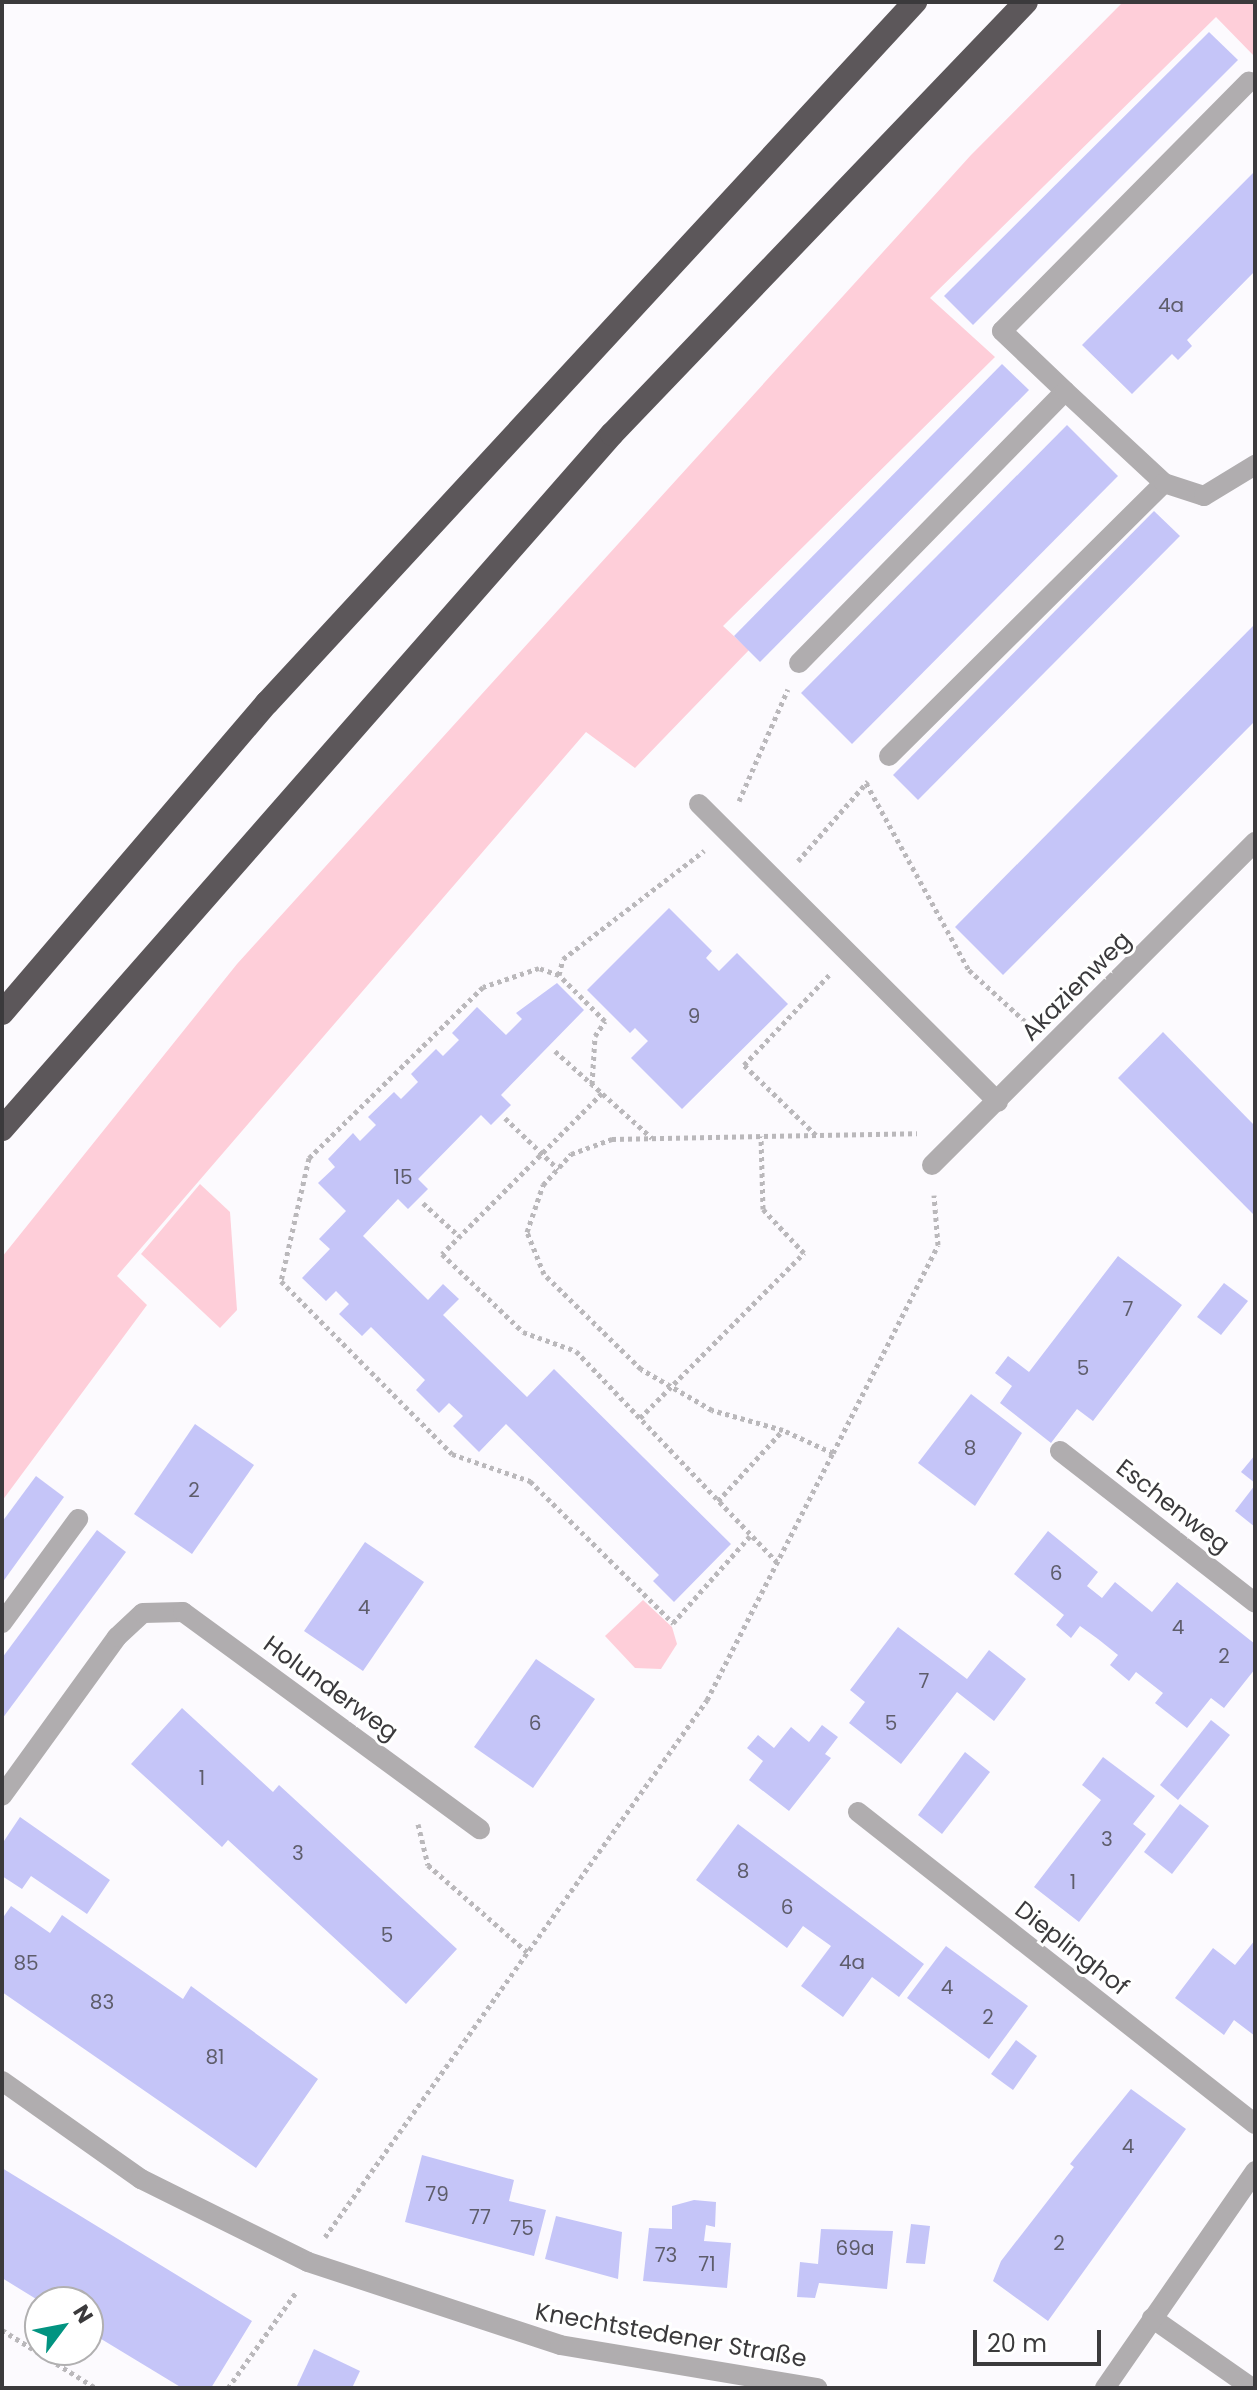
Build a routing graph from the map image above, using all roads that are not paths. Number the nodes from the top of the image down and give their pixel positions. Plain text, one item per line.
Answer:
1 (915, 2) edge
2 (1026, 2) edge
3 (1249, 81) dead end
4 (1065, 391) junction
5 (1255, 465) edge
6 (1164, 483) junction
7 (799, 663) road end
8 (889, 756) road end
9 (699, 804) dead end
10 (1255, 842) edge
11 (2, 1013) edge
12 (998, 1102) junction
13 (2, 1129) edge
14 (932, 1165) road end
15 (1060, 1451) dead end
16 (78, 1519) dead end
17 (1255, 1603) edge
18 (2, 1623) edge
19 (2, 1796) edge
20 (858, 1812) dead end
21 (480, 1829) dead end
22 (2, 2081) edge
23 (1255, 2124) edge
24 (1255, 2171) edge
25 (1152, 2318) junction
26 (817, 2388) edge
27 (1105, 2388) edge
28 (1252, 2388) edge

1 - 11 highway
2 - 13 highway
3 - 4 street
4 - 6 street
4 - 7 street
5 - 6 street
6 - 8 street
9 - 12 street
10 - 12 street, Akazienweg
12 - 14 street, Akazienweg
15 - 17 street, Eschenweg
16 - 18 street
19 - 21 street, Holunderweg
20 - 23 street, Dieplinghof
22 - 26 street, Knechtstedener Straße
24 - 25 street
25 - 27 street
25 - 28 street

